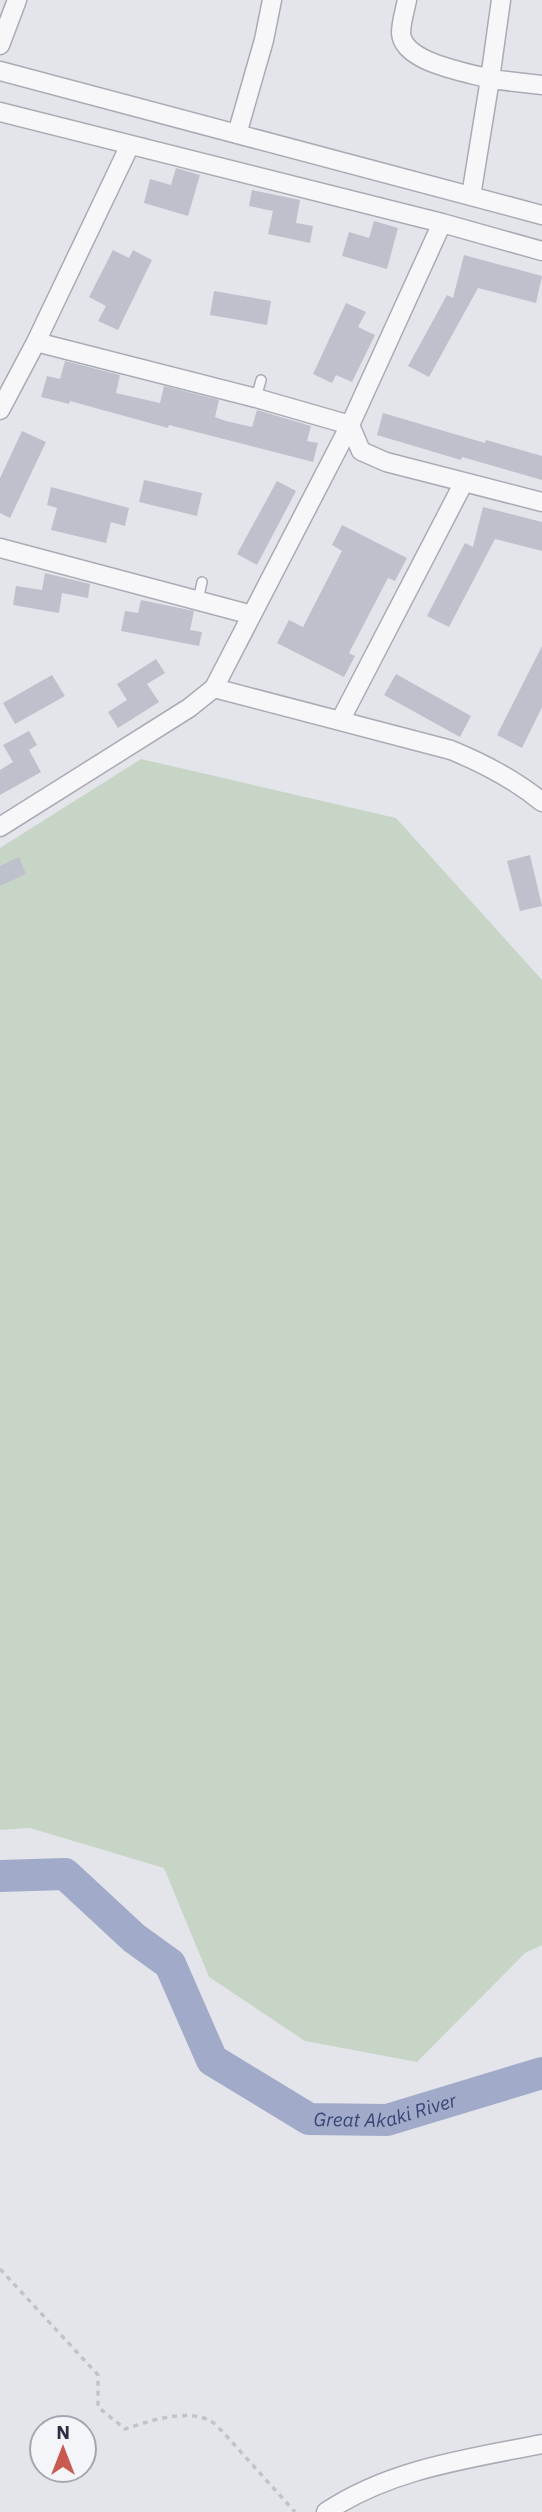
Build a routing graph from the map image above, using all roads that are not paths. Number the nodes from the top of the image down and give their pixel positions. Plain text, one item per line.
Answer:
1 (17, 0) edge
2 (272, 0) edge
3 (407, 0) edge
4 (501, 0) edge
5 (0, 45) edge
6 (0, 71) edge
7 (490, 79) junction
8 (542, 85) edge
9 (0, 112) edge
10 (237, 134) junction
11 (130, 145) junction
12 (471, 196) junction
13 (542, 215) edge
14 (442, 223) junction
15 (542, 251) edge
16 (36, 342) junction
17 (261, 380) dead end
18 (256, 398) junction
19 (0, 410) edge
20 (350, 425) junction
21 (464, 482) junction
22 (542, 502) edge
23 (0, 548) edge
24 (202, 582) dead end
25 (198, 600) junction
26 (252, 615) junction
27 (214, 688) junction
28 (340, 721) junction
29 (542, 802) edge
30 (0, 827) edge
31 (542, 2444) edge
32 (326, 2512) edge

1 - 5 street
2 - 10 street
3 - 7 street
4 - 7 street
6 - 10 street
7 - 8 street
7 - 12 street
9 - 11 street
10 - 12 street
11 - 14 street
11 - 16 street
12 - 13 street
14 - 15 street
14 - 20 street
16 - 18 street
16 - 19 street
17 - 18 lane
18 - 20 street
20 - 21 street
20 - 26 street
21 - 22 street
21 - 28 street
23 - 25 street
24 - 25 lane
25 - 26 street
26 - 27 street
27 - 28 street
27 - 30 street
28 - 29 street
31 - 32 street

